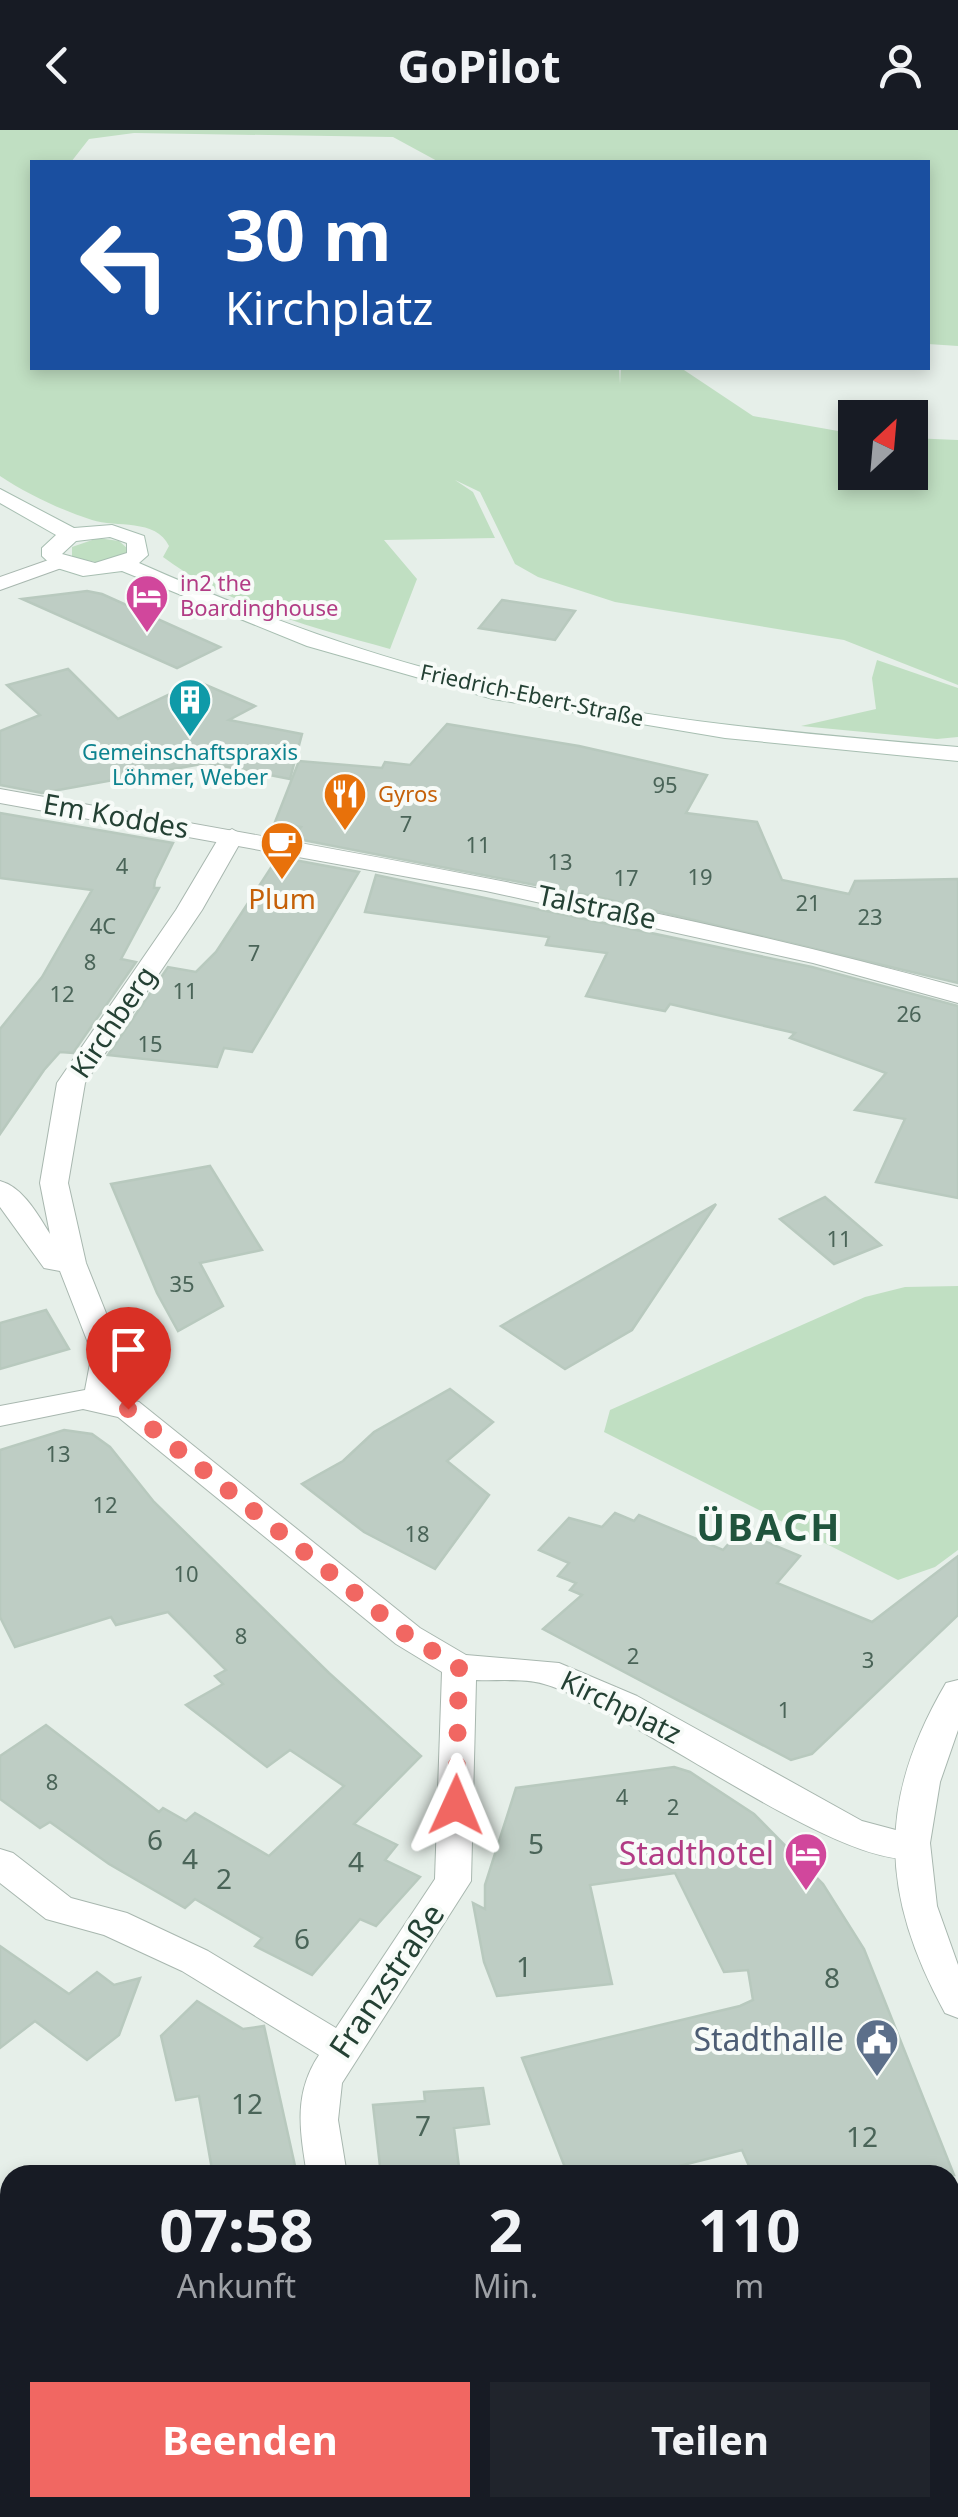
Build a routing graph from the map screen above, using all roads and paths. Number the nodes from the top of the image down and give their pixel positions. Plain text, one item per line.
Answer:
1 (0, 496) edge
2 (70, 535) junction
3 (60, 562) junction
4 (123, 564) junction
5 (0, 584) edge
6 (958, 754) edge
7 (0, 796) edge
8 (232, 836) junction
9 (958, 995) edge
10 (0, 1190) edge
11 (71, 1263) junction
12 (98, 1400) junction
13 (0, 1416) edge
14 (459, 1667) junction
15 (958, 1692) edge
16 (909, 1847) junction
17 (0, 1862) edge
18 (958, 2003) edge
19 (340, 2049) junction
20 (325, 2165) edge

1 - 2 street
2 - 3 street
2 - 4 street
3 - 4 street, Friedrich-Ebert-Straße
3 - 5 street
4 - 6 street, Friedrich-Ebert-Straße
7 - 8 street, Em Koddes
8 - 9 street, Talstraße
8 - 11 street, Kirchberg
10 - 11 street
11 - 12 street, Kirchberg
12 - 13 street
12 - 14 street, Kirchplatz
14 - 16 street, Kirchplatz
14 - 19 street, Franzstraße
15 - 16 street
16 - 18 street
17 - 19 street
19 - 20 street, Franzstraße

